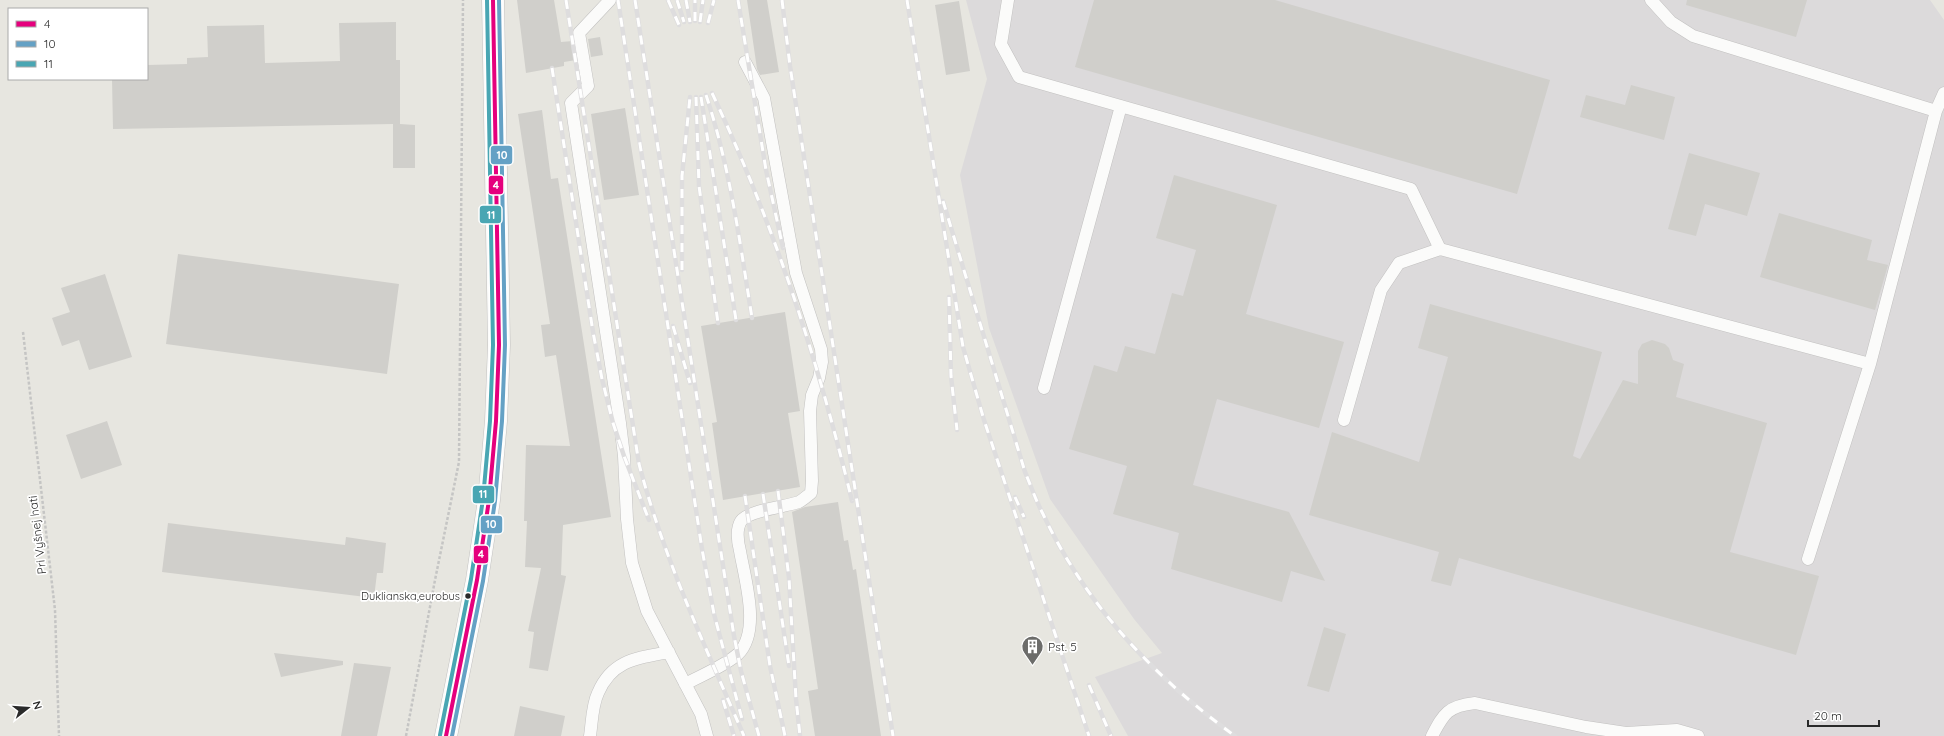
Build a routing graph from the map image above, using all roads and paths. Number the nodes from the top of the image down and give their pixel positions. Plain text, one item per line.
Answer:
1 (463, 0) edge
2 (493, 0) edge
3 (610, 0) edge
4 (1008, 0) edge
5 (1651, 0) edge
6 (745, 62) dead end
7 (1944, 93) edge
8 (1121, 106) junction
9 (1936, 111) junction
10 (1440, 249) junction
11 (23, 332) dead end
12 (1870, 364) junction
13 (1044, 388) dead end
14 (1344, 420) dead end
15 (1808, 559) dead end
16 (669, 652) junction
17 (685, 684) junction
18 (59, 736) edge
19 (406, 736) edge
20 (446, 736) edge
21 (590, 736) edge
22 (707, 736) edge
23 (1432, 736) edge
24 (1698, 736) edge

1 - 19 path
2 - 20 street
3 - 16 lane
4 - 8 lane
5 - 9 lane
6 - 17 lane
7 - 9 lane
8 - 10 lane
8 - 13 lane
9 - 12 lane
10 - 12 lane
10 - 14 lane
11 - 18 path, Pri Vyšnej hati
12 - 15 lane
16 - 17 lane
16 - 21 lane
17 - 22 lane
23 - 24 lane

